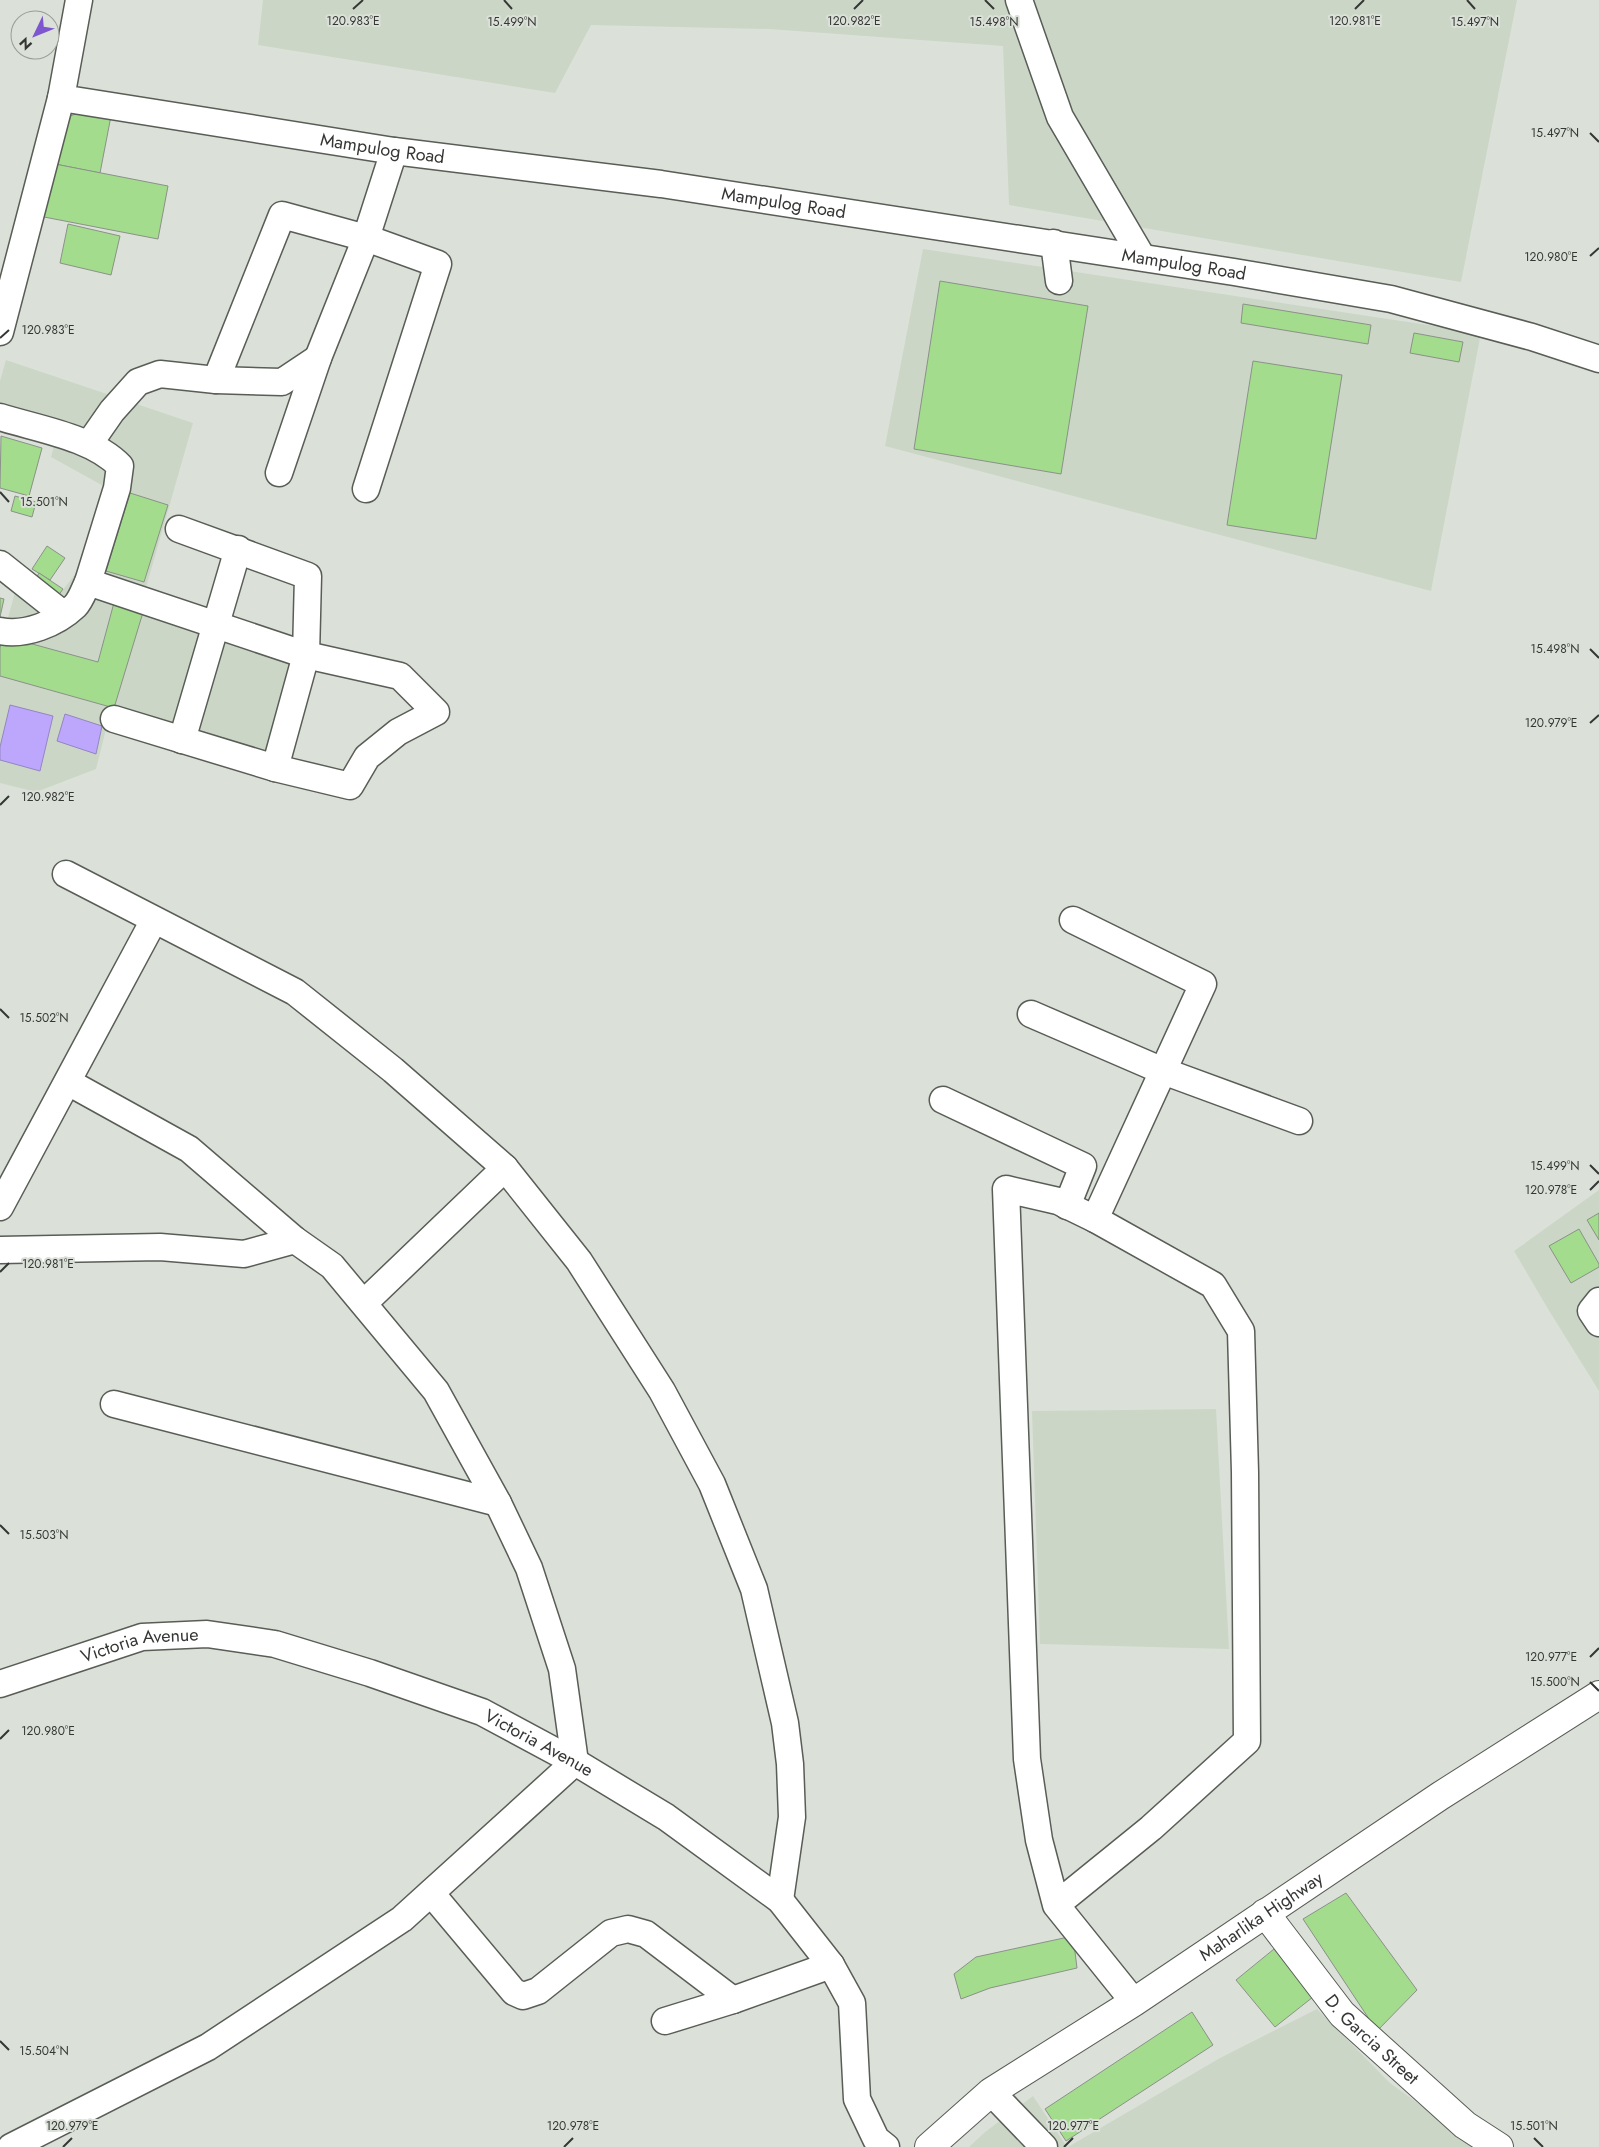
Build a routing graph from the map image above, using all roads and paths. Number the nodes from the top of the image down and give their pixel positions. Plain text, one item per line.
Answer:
1 (79, 0) edge
2 (1019, 0) edge
3 (60, 98) junction
4 (394, 151) junction
5 (366, 238) junction
6 (1054, 243) junction
7 (1142, 257) junction
8 (1059, 281) dead end
9 (0, 332) edge
10 (318, 358) junction
11 (1599, 359) edge
12 (216, 380) junction
13 (0, 417) edge
14 (89, 444) junction
15 (279, 473) dead end
16 (366, 489) dead end
17 (179, 529) dead end
18 (238, 549) junction
19 (0, 564) edge
20 (88, 582) junction
21 (63, 614) junction
22 (217, 625) junction
23 (0, 631) edge
24 (306, 655) junction
25 (114, 719) dead end
26 (182, 740) junction
27 (275, 768) junction
28 (66, 874) dead end
29 (154, 920) junction
30 (1073, 920) dead end
31 (1032, 1014) dead end
32 (1163, 1070) junction
33 (68, 1082) junction
34 (944, 1100) dead end
35 (1299, 1121) dead end
36 (505, 1168) junction
37 (1067, 1206) junction
38 (0, 1207) edge
39 (1095, 1218) junction
40 (295, 1240) junction
41 (0, 1250) edge
42 (1599, 1301) edge
43 (364, 1303) junction
44 (1599, 1323) edge
45 (114, 1404) dead end
46 (498, 1503) junction
47 (0, 1684) edge
48 (1599, 1695) edge
49 (575, 1762) junction
50 (431, 1893) junction
51 (780, 1900) junction
52 (1056, 1905) junction
53 (1265, 1912) junction
54 (831, 1965) junction
55 (733, 2000) junction
56 (1134, 2002) junction
57 (665, 2021) dead end
58 (992, 2092) junction
59 (11, 2147) edge
60 (886, 2147) edge
61 (929, 2147) edge
62 (1044, 2147) edge
63 (1499, 2147) edge

1 - 3 street
2 - 7 street
3 - 4 street, Mampulog Road
3 - 9 street
4 - 5 street
4 - 6 street, Mampulog Road
5 - 10 street
5 - 12 street
5 - 16 street
6 - 7 street, Mampulog Road
6 - 8 street
7 - 11 street, Mampulog Road
10 - 12 street
10 - 15 street
12 - 14 street
13 - 14 street
14 - 20 street
17 - 18 street
18 - 22 street
18 - 24 street
19 - 21 street
20 - 21 street
20 - 22 street
21 - 23 street
22 - 24 street
22 - 26 street
24 - 27 street
24 - 27 street
25 - 26 street
26 - 27 street
28 - 29 street
29 - 33 street
29 - 36 street
30 - 32 street
31 - 32 street
32 - 35 street
32 - 39 street
33 - 38 street
33 - 40 street
34 - 37 street
36 - 43 street
36 - 51 street
37 - 39 street
37 - 52 street
39 - 52 street
40 - 41 street
40 - 43 street
42 - 44 street
43 - 46 street
45 - 46 street
46 - 49 street
47 - 49 street, Victoria Avenue
48 - 53 main road, Maharlika Highway
49 - 50 street
49 - 51 street, Victoria Avenue
50 - 55 street
50 - 59 street
51 - 54 street, Victoria Avenue
52 - 56 street
53 - 56 main road, Maharlika Highway
53 - 63 main road, D. Garcia Street
54 - 55 street
54 - 60 street, Victoria Avenue
55 - 57 street
56 - 58 main road, Maharlika Highway
58 - 61 main road, Maharlika Highway
58 - 62 street

